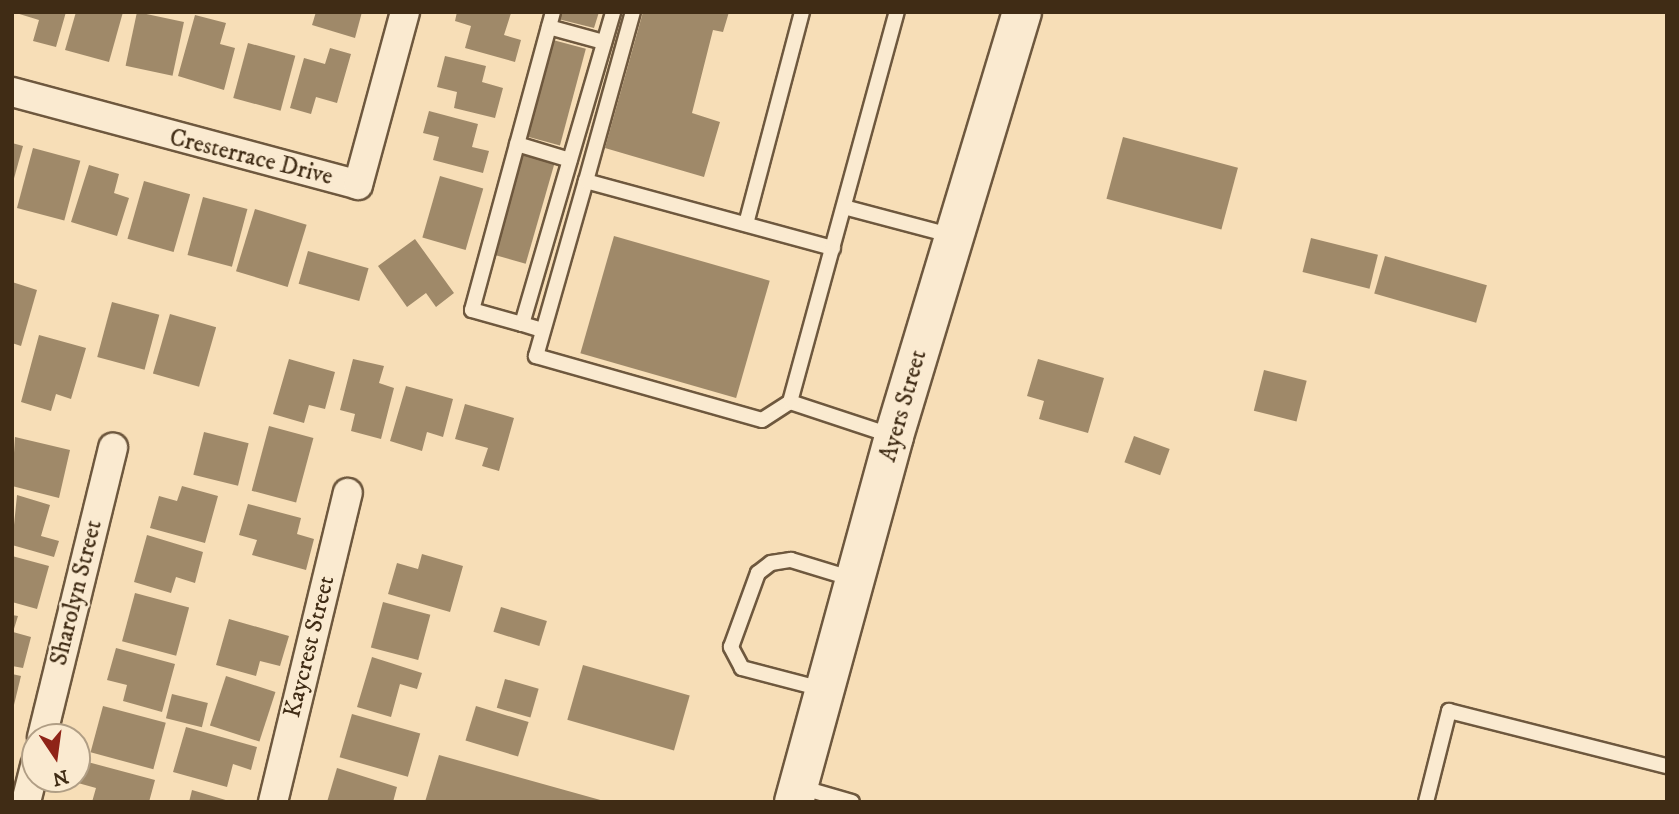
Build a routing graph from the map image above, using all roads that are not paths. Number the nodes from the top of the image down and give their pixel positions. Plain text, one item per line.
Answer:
1 (405, 12) edge
2 (613, 12) edge
3 (633, 12) edge
4 (802, 12) edge
5 (897, 12) edge
6 (1022, 12) edge
7 (551, 20) edge
8 (604, 43) junction
9 (12, 92) edge
10 (517, 144) junction
11 (570, 160) junction
12 (586, 181) junction
13 (844, 207) junction
14 (746, 224) junction
15 (955, 236) junction
16 (833, 248) junction
17 (522, 324) junction
18 (542, 330) junction
19 (789, 402) junction
20 (894, 436) junction
21 (113, 448) dead end
22 (348, 493) dead end
23 (854, 580) junction
24 (825, 689) junction
25 (45, 723) edge
26 (1667, 766) edge
27 (796, 794) edge
28 (273, 802) edge
29 (852, 802) edge
30 (1426, 802) edge

1 - 9 street, Cresterrace Drive
2 - 8 lane
3 - 12 lane
4 - 14 lane
5 - 13 lane
6 - 15 main road, Ayers Street
7 - 8 lane
7 - 10 lane
8 - 11 lane
10 - 11 lane
10 - 17 lane
11 - 17 lane
12 - 14 lane
12 - 18 lane
13 - 15 lane
13 - 16 lane
14 - 16 lane
15 - 20 main road, Ayers Street
16 - 19 lane
17 - 18 lane
18 - 19 lane
19 - 20 lane
20 - 23 main road, Ayers Street
21 - 25 street, Sharolyn Street
22 - 28 street, Kaycrest Street
23 - 24 main road, Ayers Street
23 - 24 lane
24 - 27 main road, Ayers Street
26 - 30 lane
27 - 29 lane

